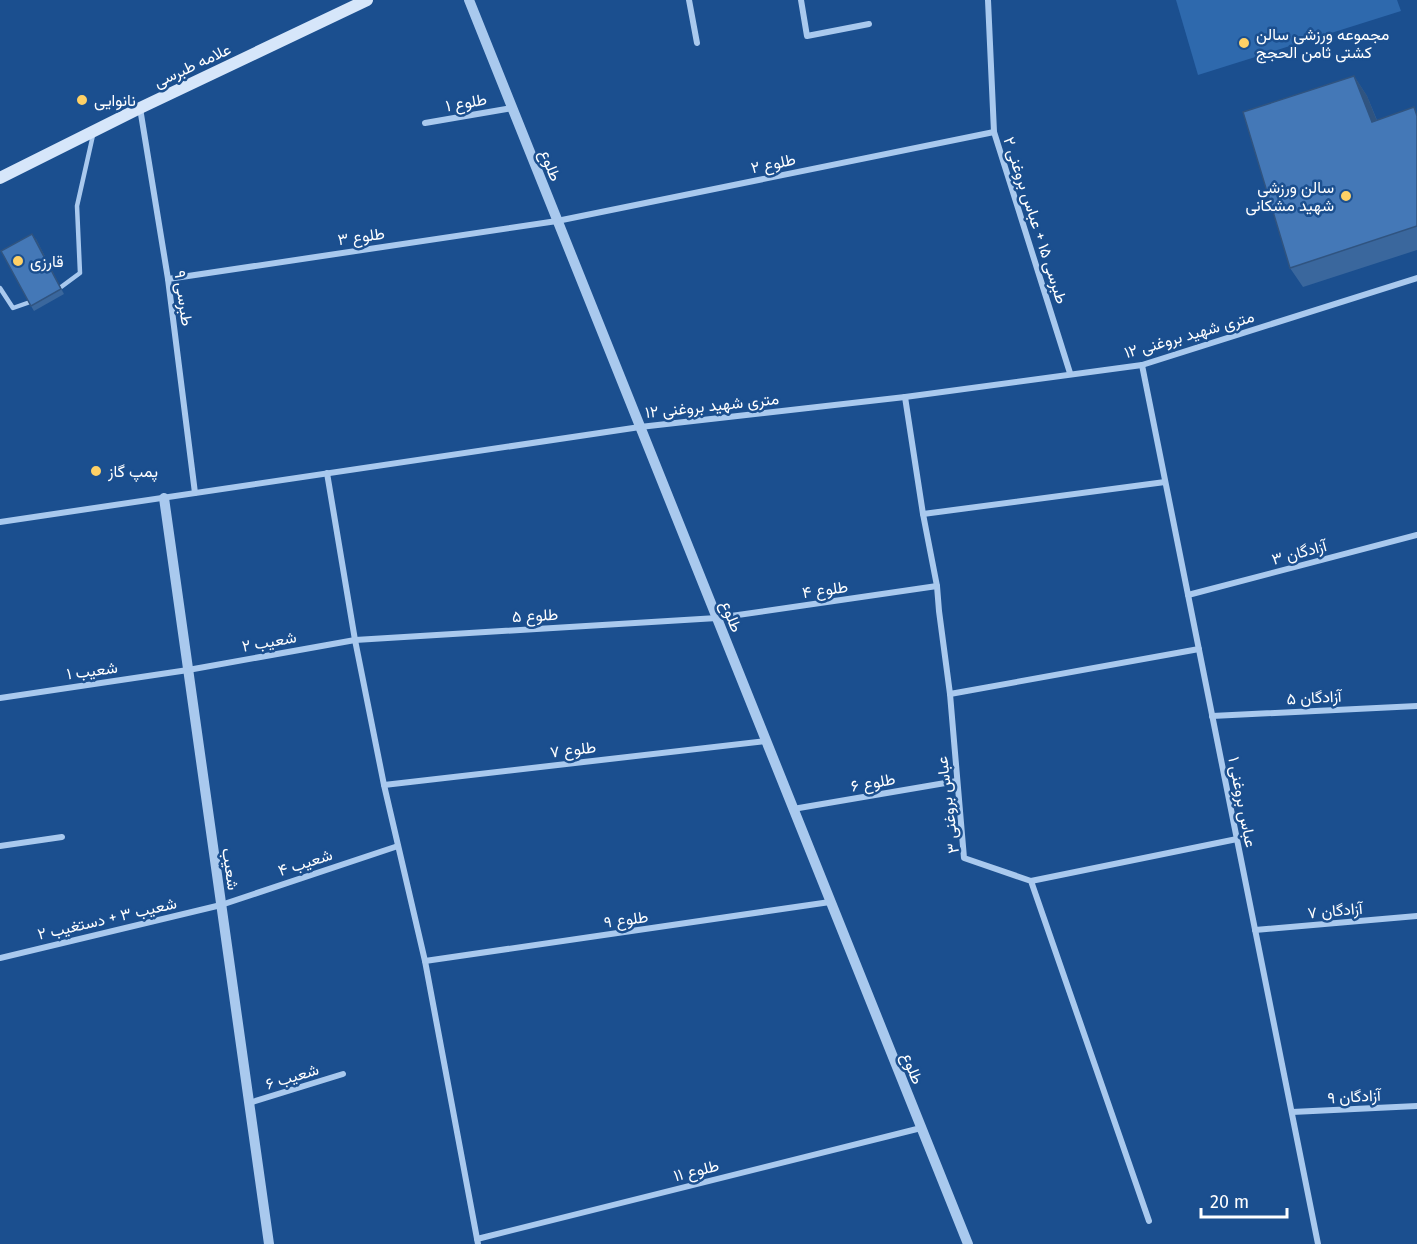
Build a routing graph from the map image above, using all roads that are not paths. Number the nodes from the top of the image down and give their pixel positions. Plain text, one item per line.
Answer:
1 (367, 0) edge
2 (469, 0) edge
3 (689, 0) edge
4 (801, 0) edge
5 (988, 0) edge
6 (869, 24) dead end
7 (697, 43) dead end
8 (140, 108) junction
9 (512, 108) junction
10 (425, 123) dead end
11 (94, 132) junction
12 (994, 132) junction
13 (0, 178) edge
14 (557, 221) junction
15 (1417, 278) edge
16 (168, 279) junction
17 (0, 288) edge
18 (50, 296) edge
19 (40, 299) edge
20 (1142, 365) junction
21 (1070, 373) junction
22 (905, 397) junction
23 (640, 427) junction
24 (327, 473) junction
25 (1165, 482) junction
26 (195, 493) junction
27 (164, 498) junction
28 (923, 514) junction
29 (0, 522) edge
30 (1417, 535) edge
31 (937, 586) junction
32 (1188, 595) junction
33 (717, 618) junction
34 (355, 640) junction
35 (1199, 649) junction
36 (188, 670) junction
37 (950, 694) junction
38 (0, 698) edge
39 (1417, 706) edge
40 (1212, 716) junction
41 (766, 741) junction
42 (957, 781) junction
43 (384, 785) junction
44 (793, 809) junction
45 (62, 837) dead end
46 (1237, 839) junction
47 (0, 846) edge
48 (398, 846) junction
49 (1031, 881) junction
50 (830, 902) junction
51 (221, 904) junction
52 (1417, 916) edge
53 (1256, 930) junction
54 (0, 958) edge
55 (425, 962) junction
56 (343, 1074) dead end
57 (249, 1103) junction
58 (1417, 1106) edge
59 (1292, 1112) junction
60 (921, 1128) junction
61 (1149, 1221) dead end
62 (478, 1241) edge
63 (269, 1244) edge
64 (968, 1244) edge
65 (1318, 1244) edge

1 - 8 main road, علامه طبرسی
2 - 9 street, طلوع
3 - 7 street
4 - 6 street
5 - 12 street, طبرسی ۱۵ + عباس بروغنی ۲
8 - 11 main road, علامه طبرسی
8 - 16 street, طبرسی ۹
9 - 10 street, طلوع ۱
9 - 14 street, طلوع
11 - 13 main road, علامه طبرسی
11 - 18 lane
12 - 14 street, طلوع ۲
12 - 21 street, طبرسی ۱۵ + عباس بروغنی ۲
14 - 16 street, طلوع ۳
14 - 23 street, طلوع
15 - 20 street, ۱۲ متری شهید بروغنی
16 - 26 street, طبرسی ۹
17 - 19 lane
20 - 21 street, ۱۲ متری شهید بروغنی
20 - 25 street, عباس بروغنی ۱
21 - 22 street, ۱۲ متری شهید بروغنی
22 - 23 street, ۱۲ متری شهید بروغنی
22 - 28 street, عباس بروغنی ۳
23 - 24 street, ۱۲ متری شهید بروغنی
23 - 33 street, طلوع
24 - 26 street, ۱۲ متری شهید بروغنی
24 - 34 street
25 - 28 street
25 - 32 street, عباس بروغنی ۱
26 - 27 street, ۱۲ متری شهید بروغنی
27 - 29 street, ۱۲ متری شهید بروغنی
27 - 36 street, شعیب
28 - 31 street, عباس بروغنی ۳
30 - 32 street, آزادگان ۳
31 - 33 street, طلوع ۴
31 - 37 street, عباس بروغنی ۳
32 - 35 street, عباس بروغنی ۱
33 - 34 street, طلوع ۵
33 - 41 street, طلوع
34 - 36 street, شعیب ۲
34 - 43 street
35 - 37 street
35 - 40 street, عباس بروغنی ۱
36 - 38 street, شعیب ۱
36 - 51 street, شعیب
37 - 42 street, عباس بروغنی ۳
39 - 40 street, آزادگان ۵
40 - 46 street, عباس بروغنی ۱
41 - 43 street, طلوع ۷
41 - 44 street, طلوع
42 - 44 street, طلوع ۶
42 - 49 street, عباس بروغنی ۳
43 - 48 street
44 - 50 street, طلوع
45 - 47 street
46 - 49 street
46 - 53 street, عباس بروغنی ۱
48 - 51 street, شعیب ۴
48 - 55 street
49 - 61 street
50 - 55 street, طلوع ۹
50 - 60 street, طلوع
51 - 54 street, شعیب ۳ + دستغیب ۲
51 - 57 street, شعیب
52 - 53 street, آزادگان ۷
53 - 59 street, عباس بروغنی ۱
55 - 62 street
56 - 57 street, شعیب ۶
57 - 63 street, شعیب
58 - 59 street, آزادگان ۹
59 - 65 street, عباس بروغنی ۱
60 - 62 street, طلوع ۱۱
60 - 64 street, طلوع

